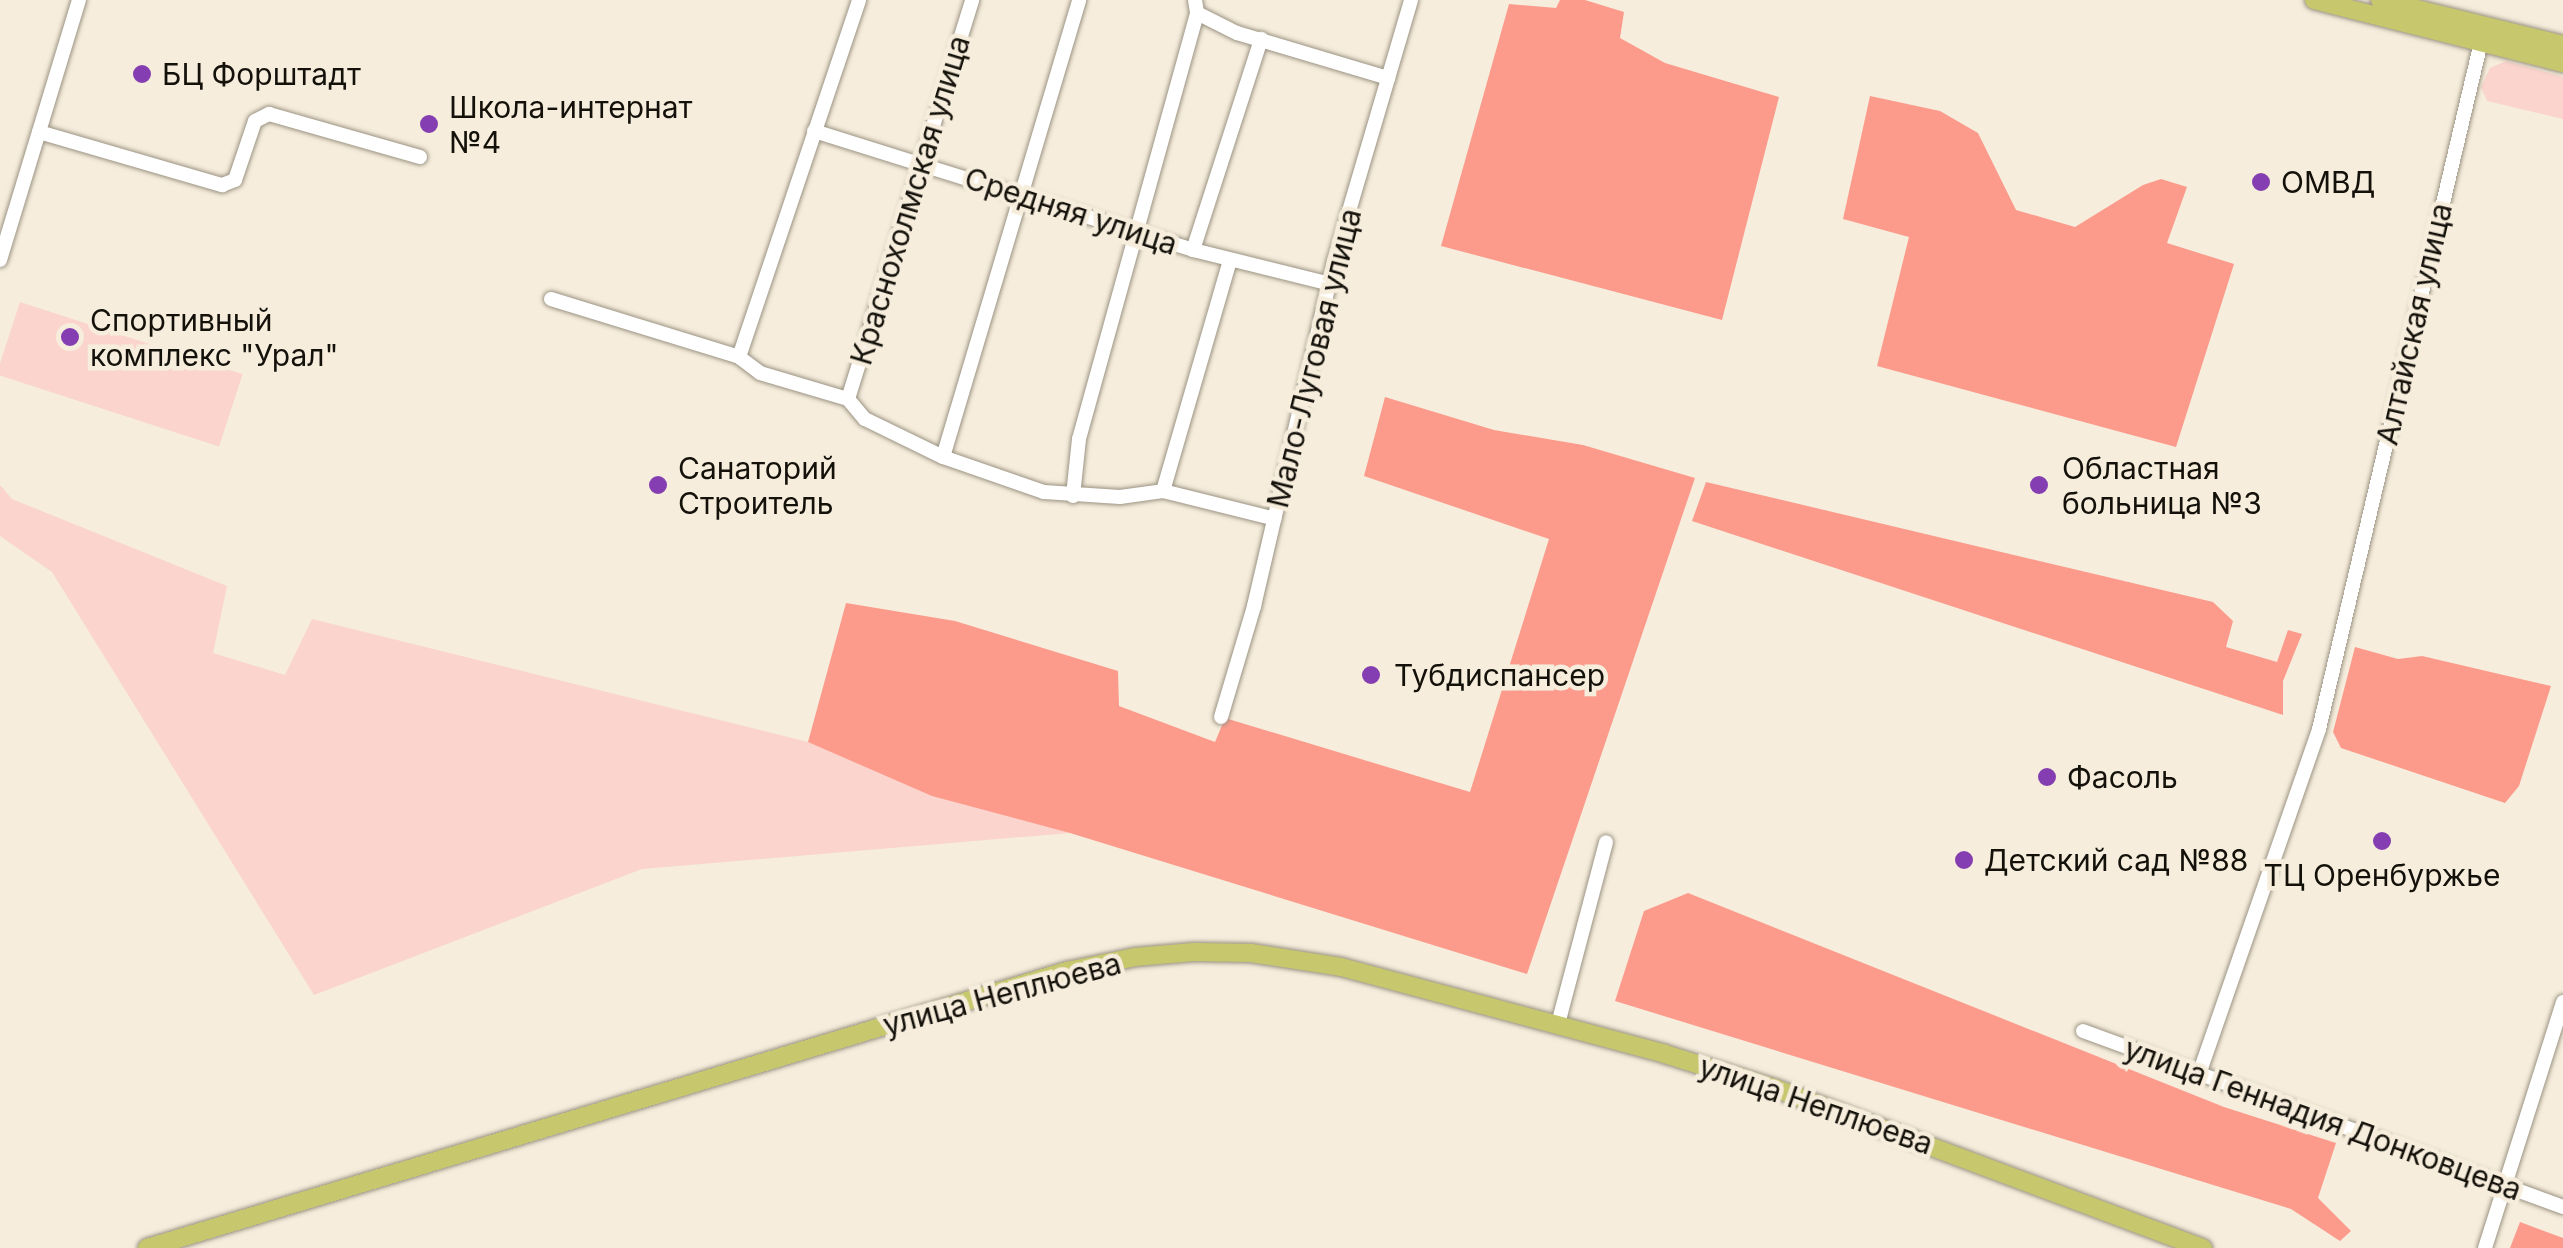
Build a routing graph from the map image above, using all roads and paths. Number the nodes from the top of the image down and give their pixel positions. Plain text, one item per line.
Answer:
1 (79, 0) edge
2 (858, 0) edge
3 (972, 0) edge
4 (1079, 0) edge
5 (1411, 0) edge
6 (2380, 0) edge
7 (2326, 2) edge
8 (1196, 6) edge
9 (2483, 34) junction
10 (1261, 40) junction
11 (2563, 45) edge
12 (2563, 63) edge
13 (1388, 78) junction
14 (814, 131) junction
15 (40, 132) junction
16 (420, 157) dead end
17 (920, 164) junction
18 (1024, 196) junction
19 (1137, 233) junction
20 (1193, 250) junction
21 (0, 260) edge
22 (1230, 261) junction
23 (1330, 284) junction
24 (550, 299) dead end
25 (739, 358) junction
26 (848, 399) junction
27 (943, 457) junction
28 (1163, 491) junction
29 (1073, 496) junction
30 (1275, 519) junction
31 (1221, 718) dead end
32 (1606, 842) dead end
33 (2563, 1002) edge
34 (1558, 1024) junction
35 (2083, 1031) dead end
36 (2199, 1074) junction
37 (2507, 1188) junction
38 (2563, 1207) edge
39 (147, 1248) edge
40 (2203, 1248) edge
41 (2486, 1248) edge

1 - 15 street
2 - 14 street
3 - 17 street, Краснохолмская улица
4 - 18 street
5 - 13 street, Мало-Луговая улица
6 - 9 main road
7 - 9 main road
8 - 10 street
8 - 19 street
9 - 11 main road
9 - 12 main road
9 - 36 street, Алтайская улица
10 - 13 street
10 - 20 street
13 - 23 street, Мало-Луговая улица
14 - 17 street, Средняя улица
14 - 25 street
15 - 16 street
15 - 21 street
17 - 18 street, Средняя улица
17 - 26 street, Краснохолмская улица
18 - 19 street, Средняя улица
18 - 27 street
19 - 20 street, Средняя улица
19 - 29 street
20 - 22 street, Средняя улица
22 - 23 street, Средняя улица
22 - 28 street
23 - 30 street, Мало-Луговая улица
24 - 25 street
25 - 26 street
26 - 27 street
27 - 29 street
28 - 29 street
28 - 30 street
30 - 31 street, Мало-Луговая улица
32 - 34 street
33 - 37 street
34 - 39 main road, улица Неплюева
34 - 40 main road, улица Неплюева
35 - 36 street, улица Геннадия Донковцева
36 - 37 street, улица Геннадия Донковцева
37 - 38 street, улица Геннадия Донковцева
37 - 41 street

